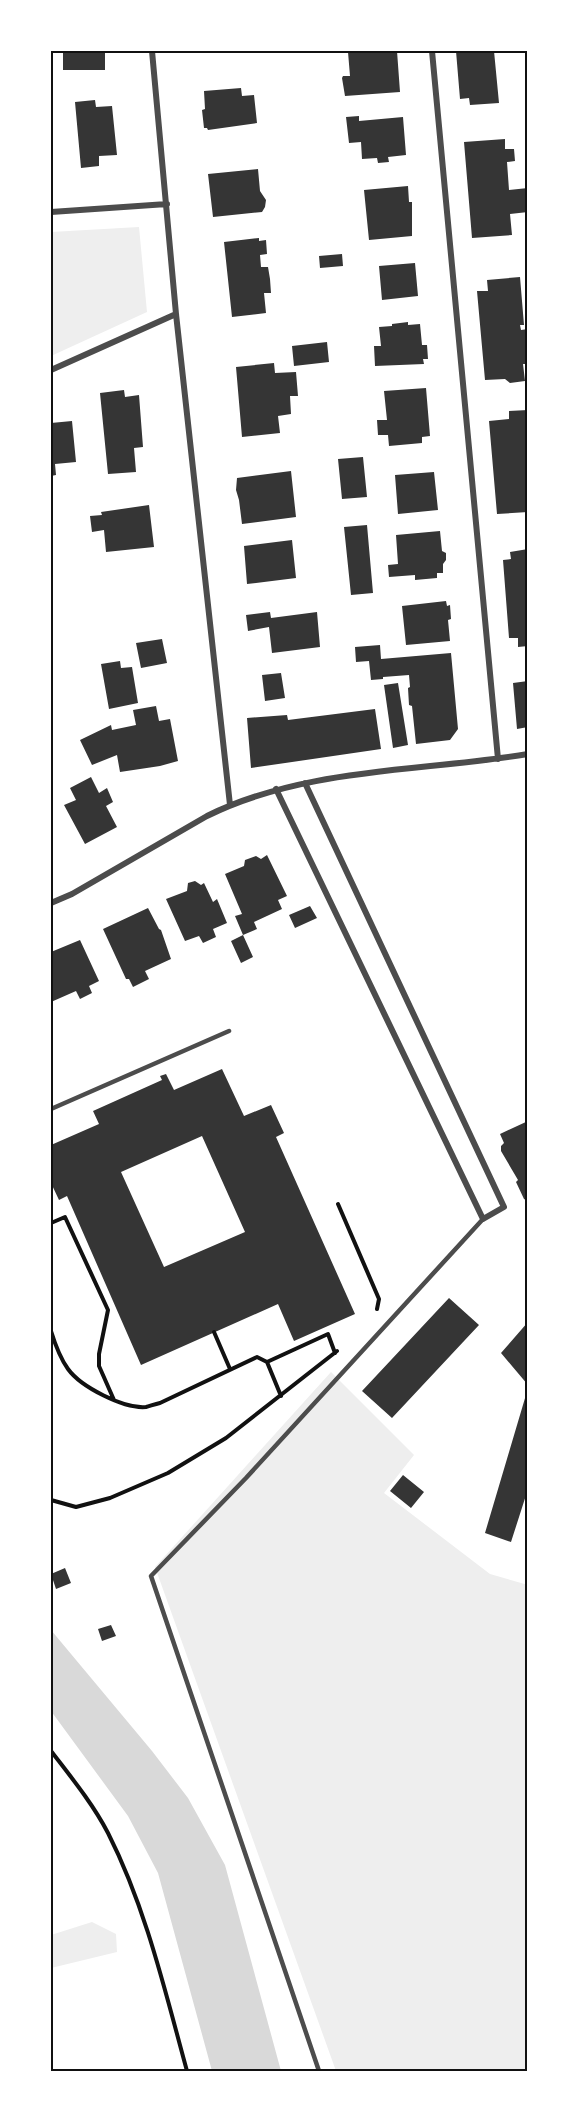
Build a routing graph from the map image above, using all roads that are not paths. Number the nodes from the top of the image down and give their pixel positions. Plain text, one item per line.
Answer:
1 (152, 51) edge
2 (432, 51) edge
3 (167, 204) junction
4 (51, 212) edge
5 (176, 314) junction
6 (51, 370) edge
7 (528, 754) edge
8 (498, 759) junction
9 (305, 783) junction
10 (276, 789) junction
11 (230, 805) junction
12 (51, 903) edge
13 (229, 1030) dead end
14 (51, 1109) edge
15 (483, 1219) junction
16 (319, 2071) edge

1 - 3 street
2 - 8 street
3 - 4 street
3 - 5 street
5 - 6 street
5 - 11 street
7 - 8 street
8 - 9 street
9 - 10 street
9 - 15 street
10 - 11 street
10 - 15 street
11 - 12 street
13 - 14 lane
15 - 16 lane

